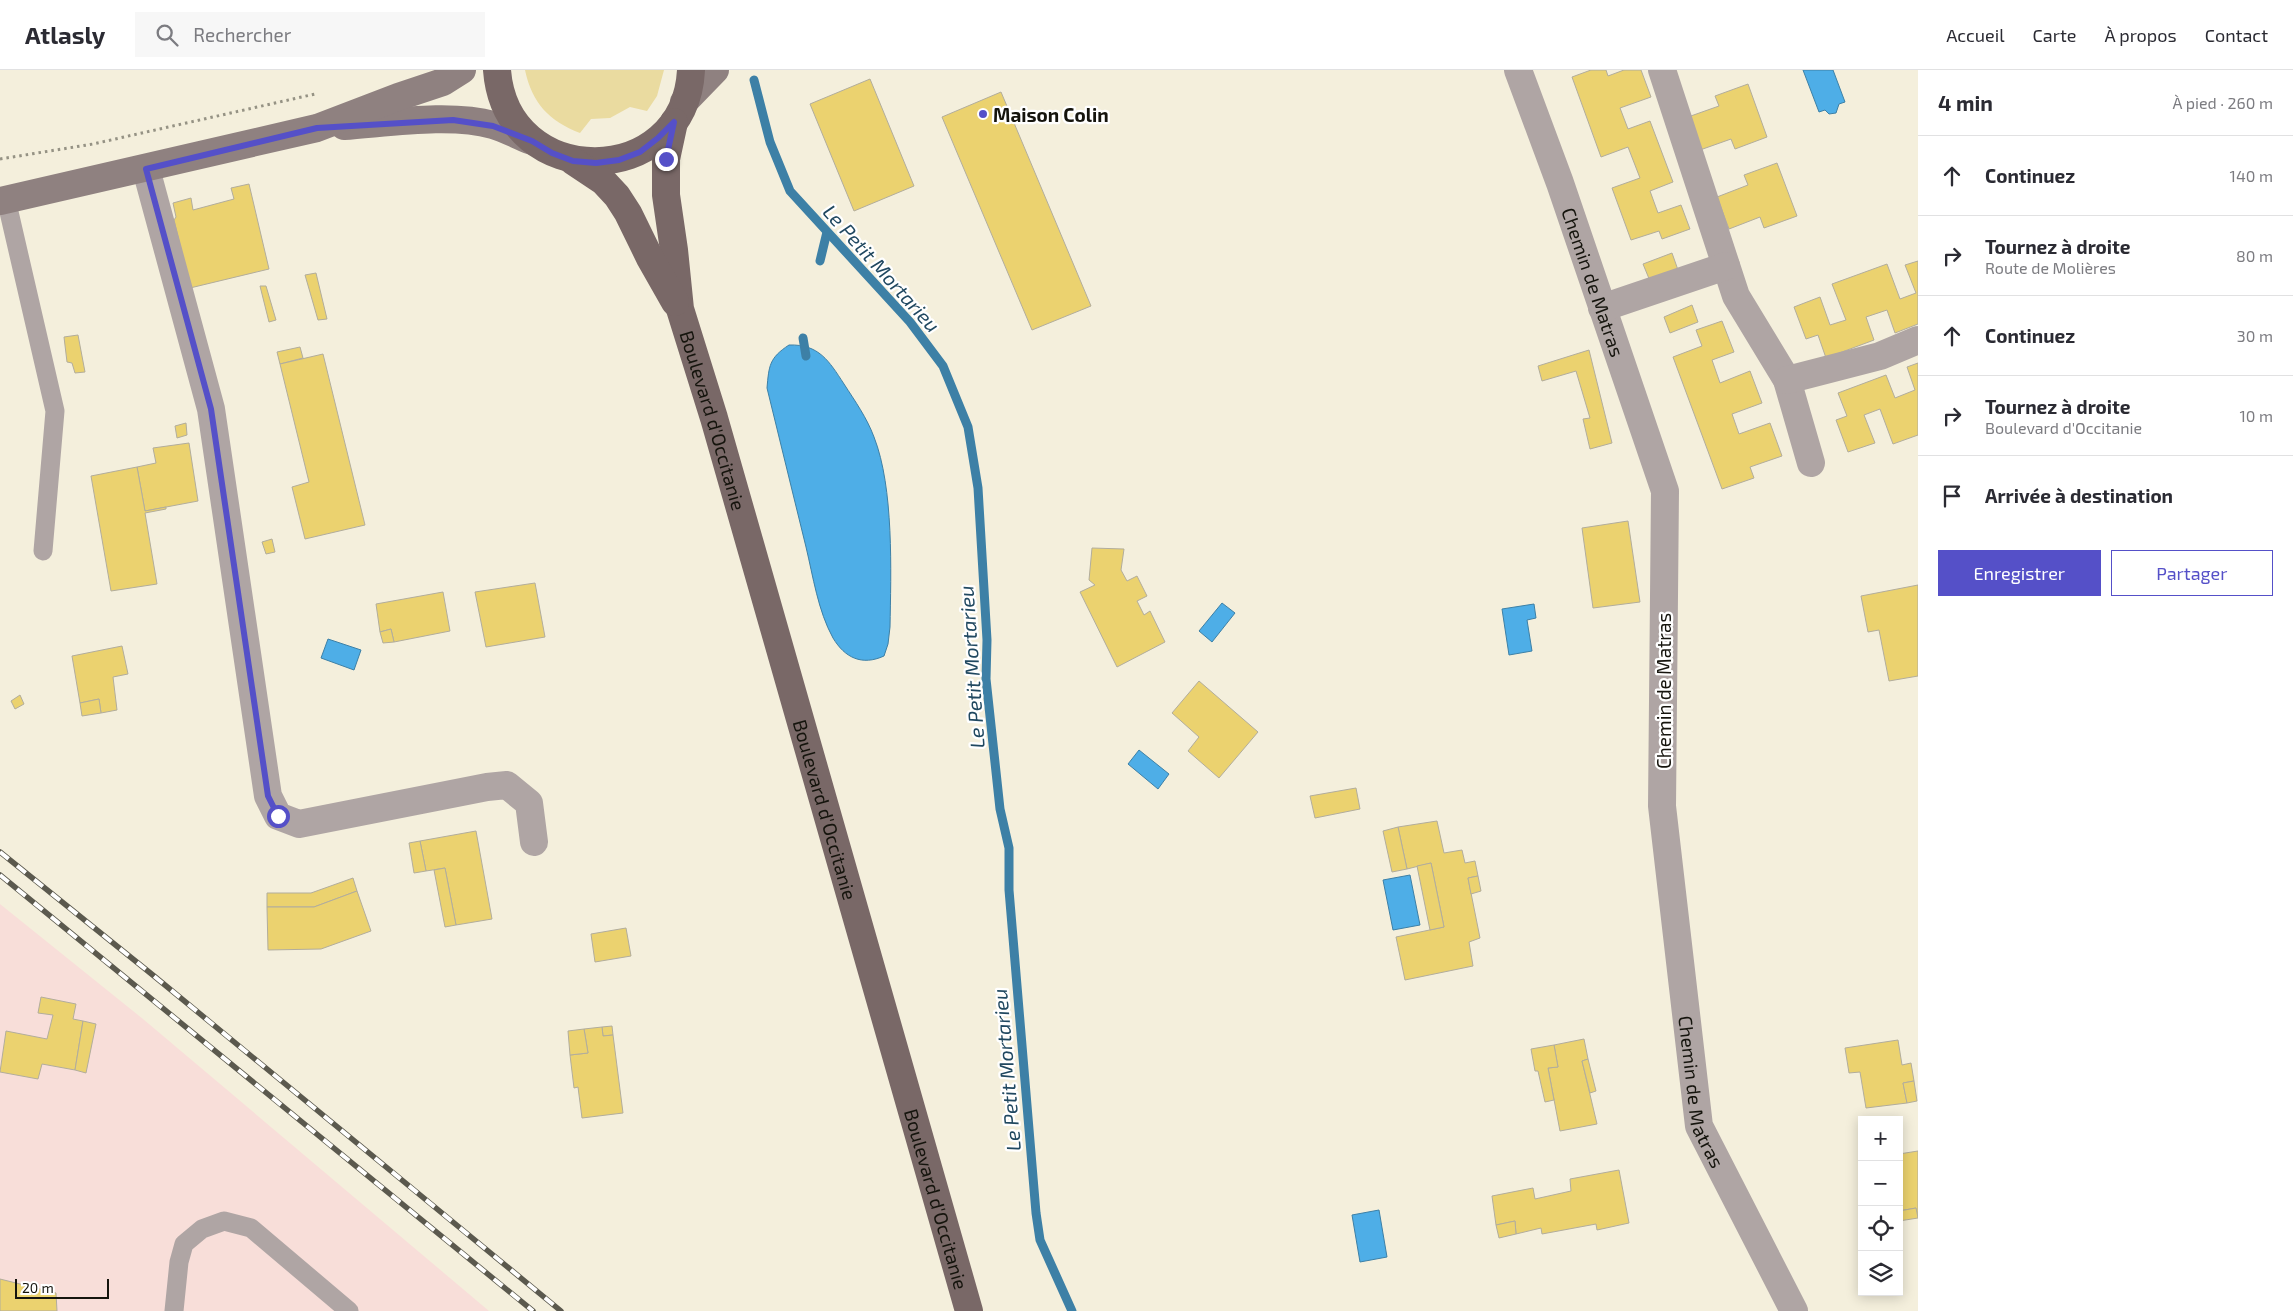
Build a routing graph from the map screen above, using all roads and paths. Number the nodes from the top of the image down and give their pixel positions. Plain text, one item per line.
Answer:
1 (462, 70) edge
2 (497, 70) edge
3 (691, 70) edge
4 (715, 70) edge
5 (1518, 70) edge
6 (1662, 70) edge
7 (316, 94) dead end
8 (679, 112) junction
9 (317, 128) junction
10 (532, 141) junction
11 (0, 160) edge
12 (573, 161) junction
13 (146, 169) junction
14 (3, 200) edge
15 (1726, 266) junction
16 (1602, 308) junction
17 (680, 310) junction
18 (1918, 340) edge
19 (1787, 380) junction
20 (1811, 463) dead end
21 (43, 551) dead end
22 (534, 842) dead end
23 (174, 1311) edge
24 (349, 1311) edge
25 (969, 1311) edge
26 (1794, 1311) edge

1 - 9 main road
2 - 10 main road
3 - 8 main road, Boulevard d'Occitanie
4 - 8 main road
5 - 16 street, Chemin de Matras
6 - 15 street
7 - 11 path
8 - 12 main road
8 - 17 main road, Boulevard d'Occitanie
9 - 10 main road
9 - 13 main road
10 - 12 main road
12 - 17 main road, Boulevard d'Occitanie
13 - 14 main road
13 - 22 street
14 - 21 lane
15 - 16 street
15 - 19 street
16 - 26 street, Chemin de Matras
17 - 25 main road, Boulevard d'Occitanie
18 - 19 street
19 - 20 street
23 - 24 lane

